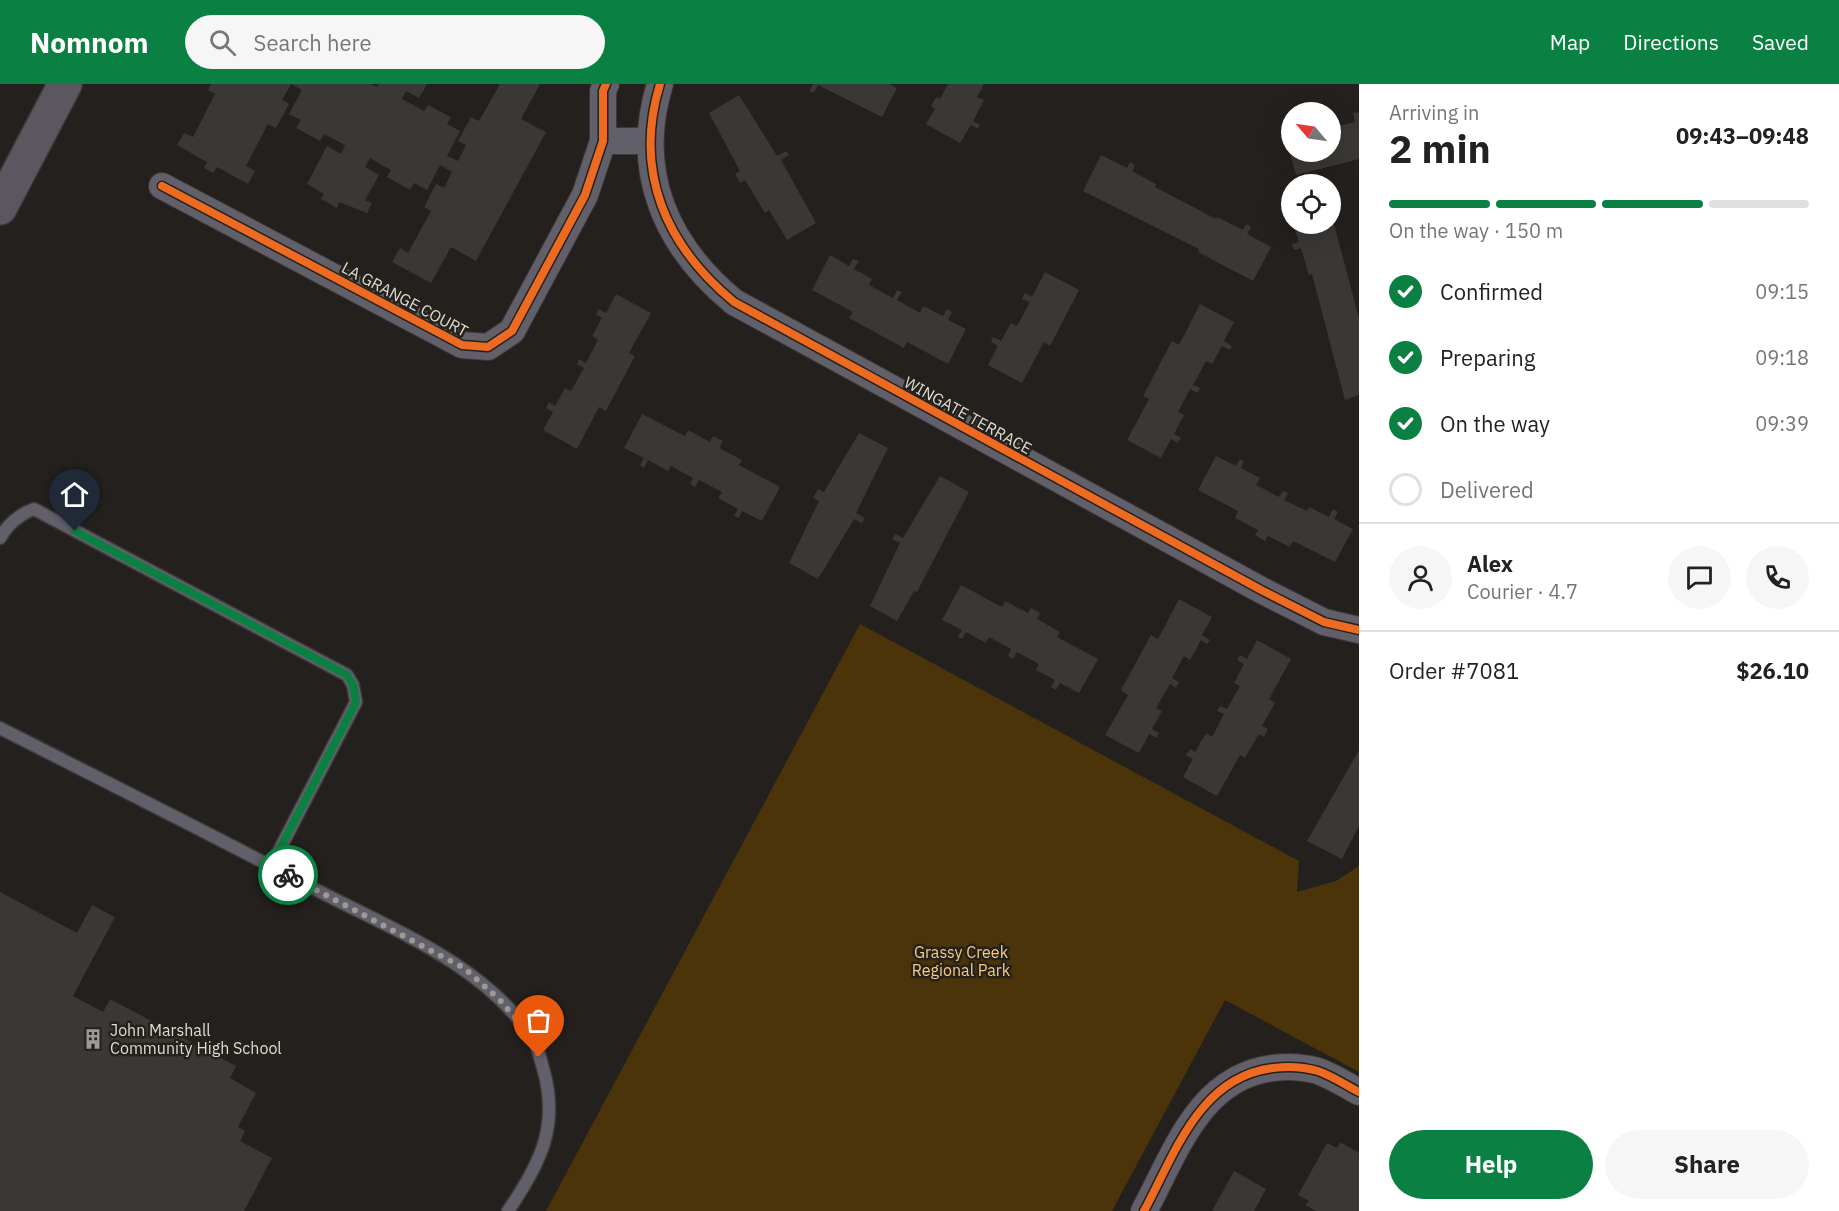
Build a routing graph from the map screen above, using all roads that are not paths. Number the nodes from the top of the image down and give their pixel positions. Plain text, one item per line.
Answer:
1 (65, 84) edge
2 (660, 84) edge
3 (600, 86) edge
4 (603, 141) junction
5 (650, 141) junction
6 (162, 186) dead end
7 (4, 189) edge
8 (0, 538) edge
9 (1359, 630) edge
10 (0, 728) edge
11 (271, 866) junction
12 (1359, 1092) edge
13 (508, 1211) edge
14 (1144, 1211) edge

1 - 7 main road
2 - 5 street, WINGATE TERRACE
3 - 4 street, LA GRANGE COURT
4 - 5 street
4 - 6 street, LA GRANGE COURT
5 - 9 street, WINGATE TERRACE
8 - 11 lane
10 - 11 lane
11 - 13 lane
12 - 14 street

